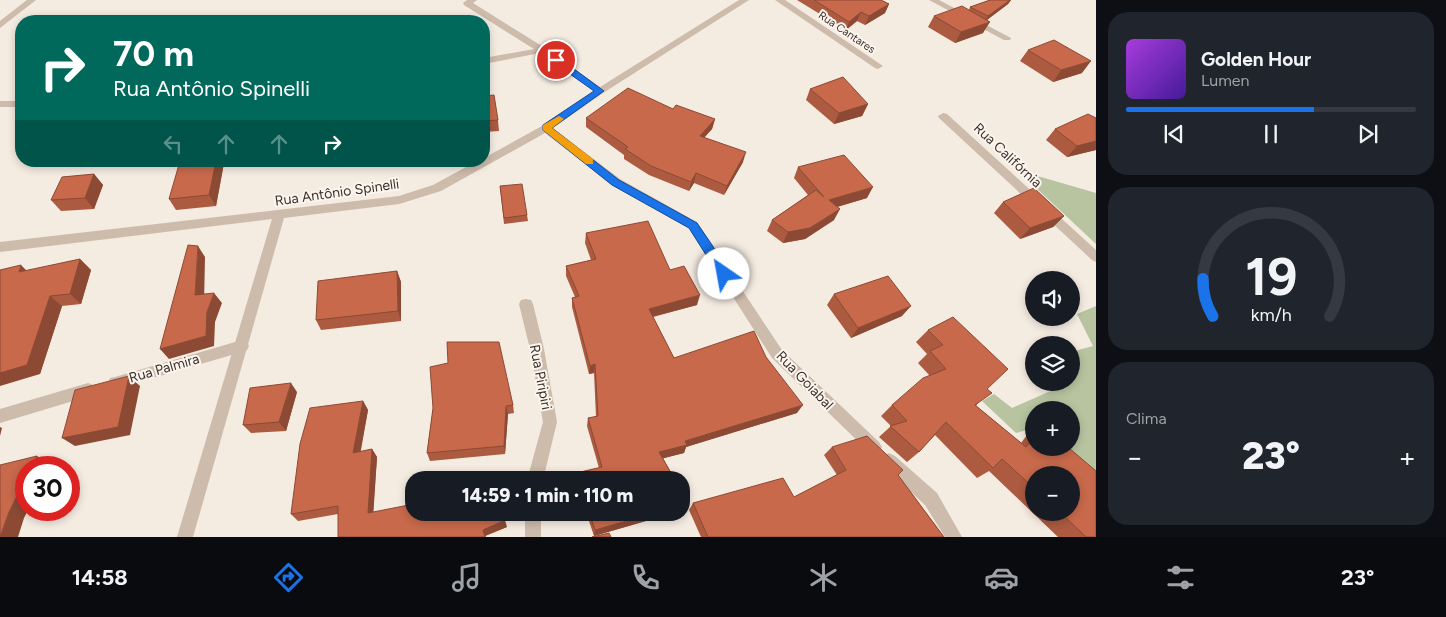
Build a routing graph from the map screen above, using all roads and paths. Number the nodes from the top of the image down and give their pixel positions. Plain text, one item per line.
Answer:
1 (32, 0) edge
2 (473, 0) edge
3 (745, 0) edge
4 (779, 0) edge
5 (933, 0) edge
6 (486, 15) edge
7 (490, 17) edge
8 (0, 25) edge
9 (1007, 38) dead end
10 (542, 50) junction
11 (490, 60) edge
12 (878, 66) dead end
13 (600, 91) junction
14 (0, 104) edge
15 (15, 104) edge
16 (943, 116) dead end
17 (546, 128) junction
18 (490, 159) edge
19 (475, 167) edge
20 (279, 215) junction
21 (0, 248) edge
22 (1096, 257) edge
23 (526, 304) dead end
24 (242, 346) junction
25 (0, 416) edge
26 (537, 471) edge
27 (533, 521) edge
28 (186, 537) edge
29 (533, 537) edge
30 (954, 537) edge

1 - 8 street
2 - 6 street
3 - 13 street, Rua Antônio Spinelli
4 - 12 street, Rua Cantares
5 - 9 street
7 - 10 street
10 - 11 street
10 - 13 street
13 - 17 street, Rua Antônio Spinelli
14 - 15 street
16 - 22 street, Rua Califórnia
17 - 18 street, Rua Antônio Spinelli
17 - 30 street, Rua Goiabal
19 - 20 street, Rua Antônio Spinelli
20 - 21 street, Rua Antônio Spinelli
20 - 24 street
23 - 26 street, Rua Piripiri
24 - 25 street, Rua Palmira
24 - 28 street
27 - 29 street

